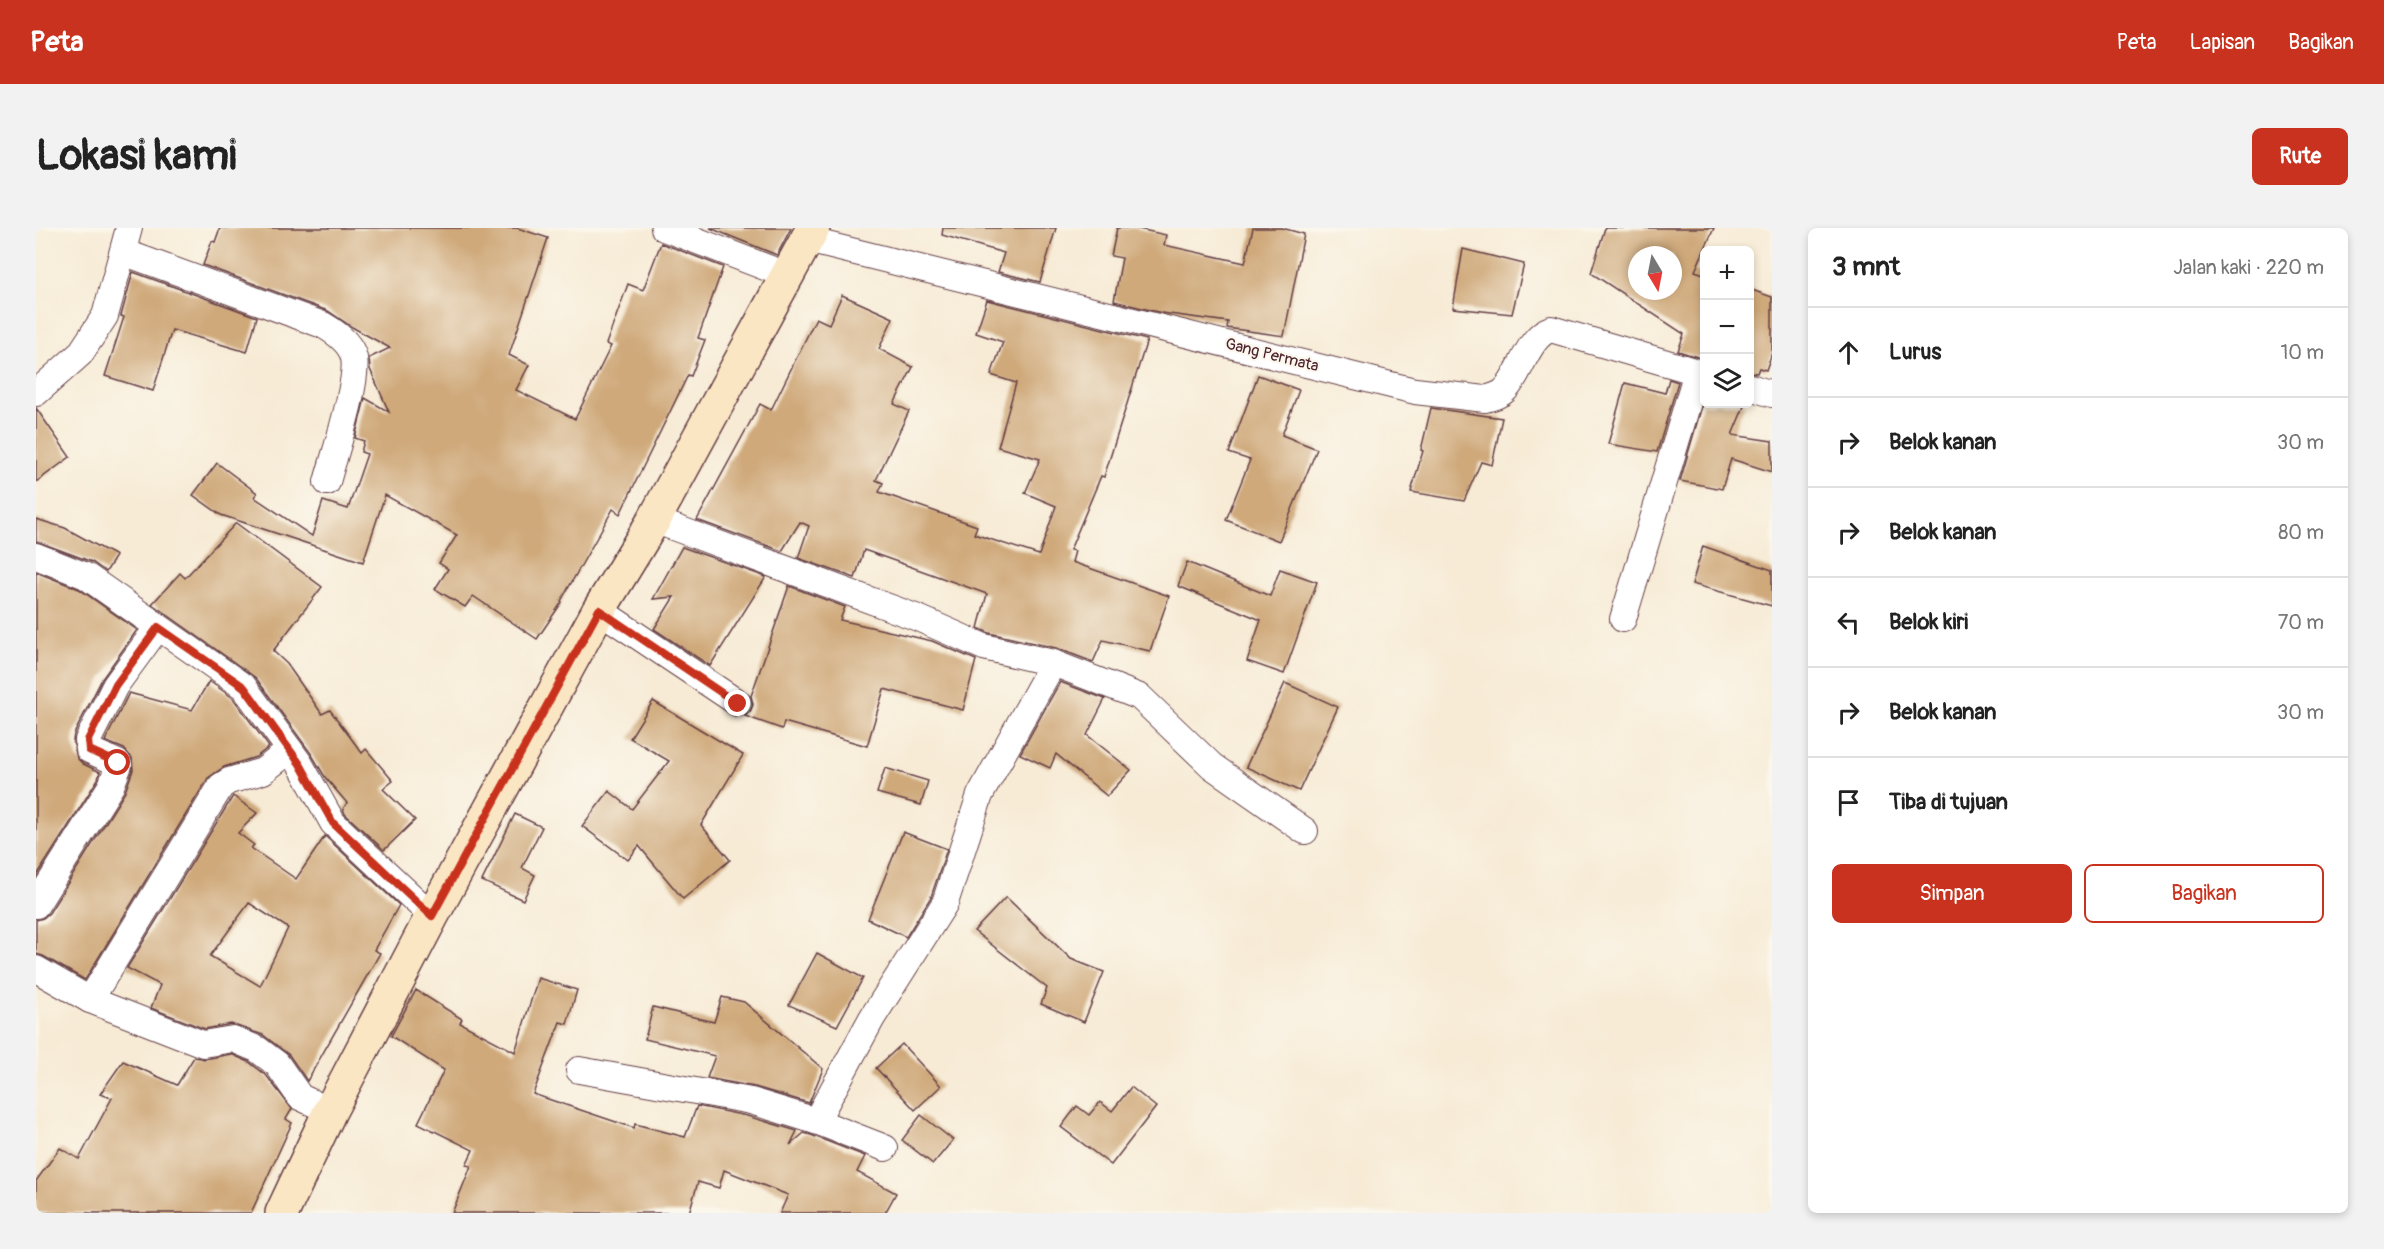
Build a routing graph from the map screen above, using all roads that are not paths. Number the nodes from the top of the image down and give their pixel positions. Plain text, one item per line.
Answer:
1 (129, 228) edge
2 (664, 228) edge
3 (810, 234) edge
4 (123, 252) junction
5 (786, 275) junction
6 (1700, 373) edge
7 (1700, 376) edge
8 (1754, 389) edge
9 (36, 393) edge
10 (1772, 394) edge
11 (327, 482) dead end
12 (654, 520) junction
13 (36, 556) edge
14 (599, 610) junction
15 (1623, 620) dead end
16 (158, 627) junction
17 (1053, 663) junction
18 (738, 704) dead end
19 (290, 750) junction
20 (1305, 831) dead end
21 (36, 905) edge
22 (432, 916) junction
23 (36, 969) edge
24 (90, 1000) junction
25 (579, 1071) dead end
26 (330, 1111) junction
27 (816, 1121) junction
28 (885, 1148) dead end
29 (282, 1213) edge

1 - 4 street
2 - 5 street
3 - 5 street
3 - 6 street, Gang Permata
4 - 9 street
4 - 11 street
5 - 12 street
7 - 15 street
8 - 10 street
12 - 14 street
12 - 17 street
13 - 16 street
14 - 18 street
14 - 22 street
16 - 19 street
16 - 21 street
17 - 20 street
17 - 27 street
19 - 22 street
19 - 24 street
22 - 26 street
23 - 24 street
24 - 26 street
25 - 27 street
26 - 29 street
27 - 28 street

